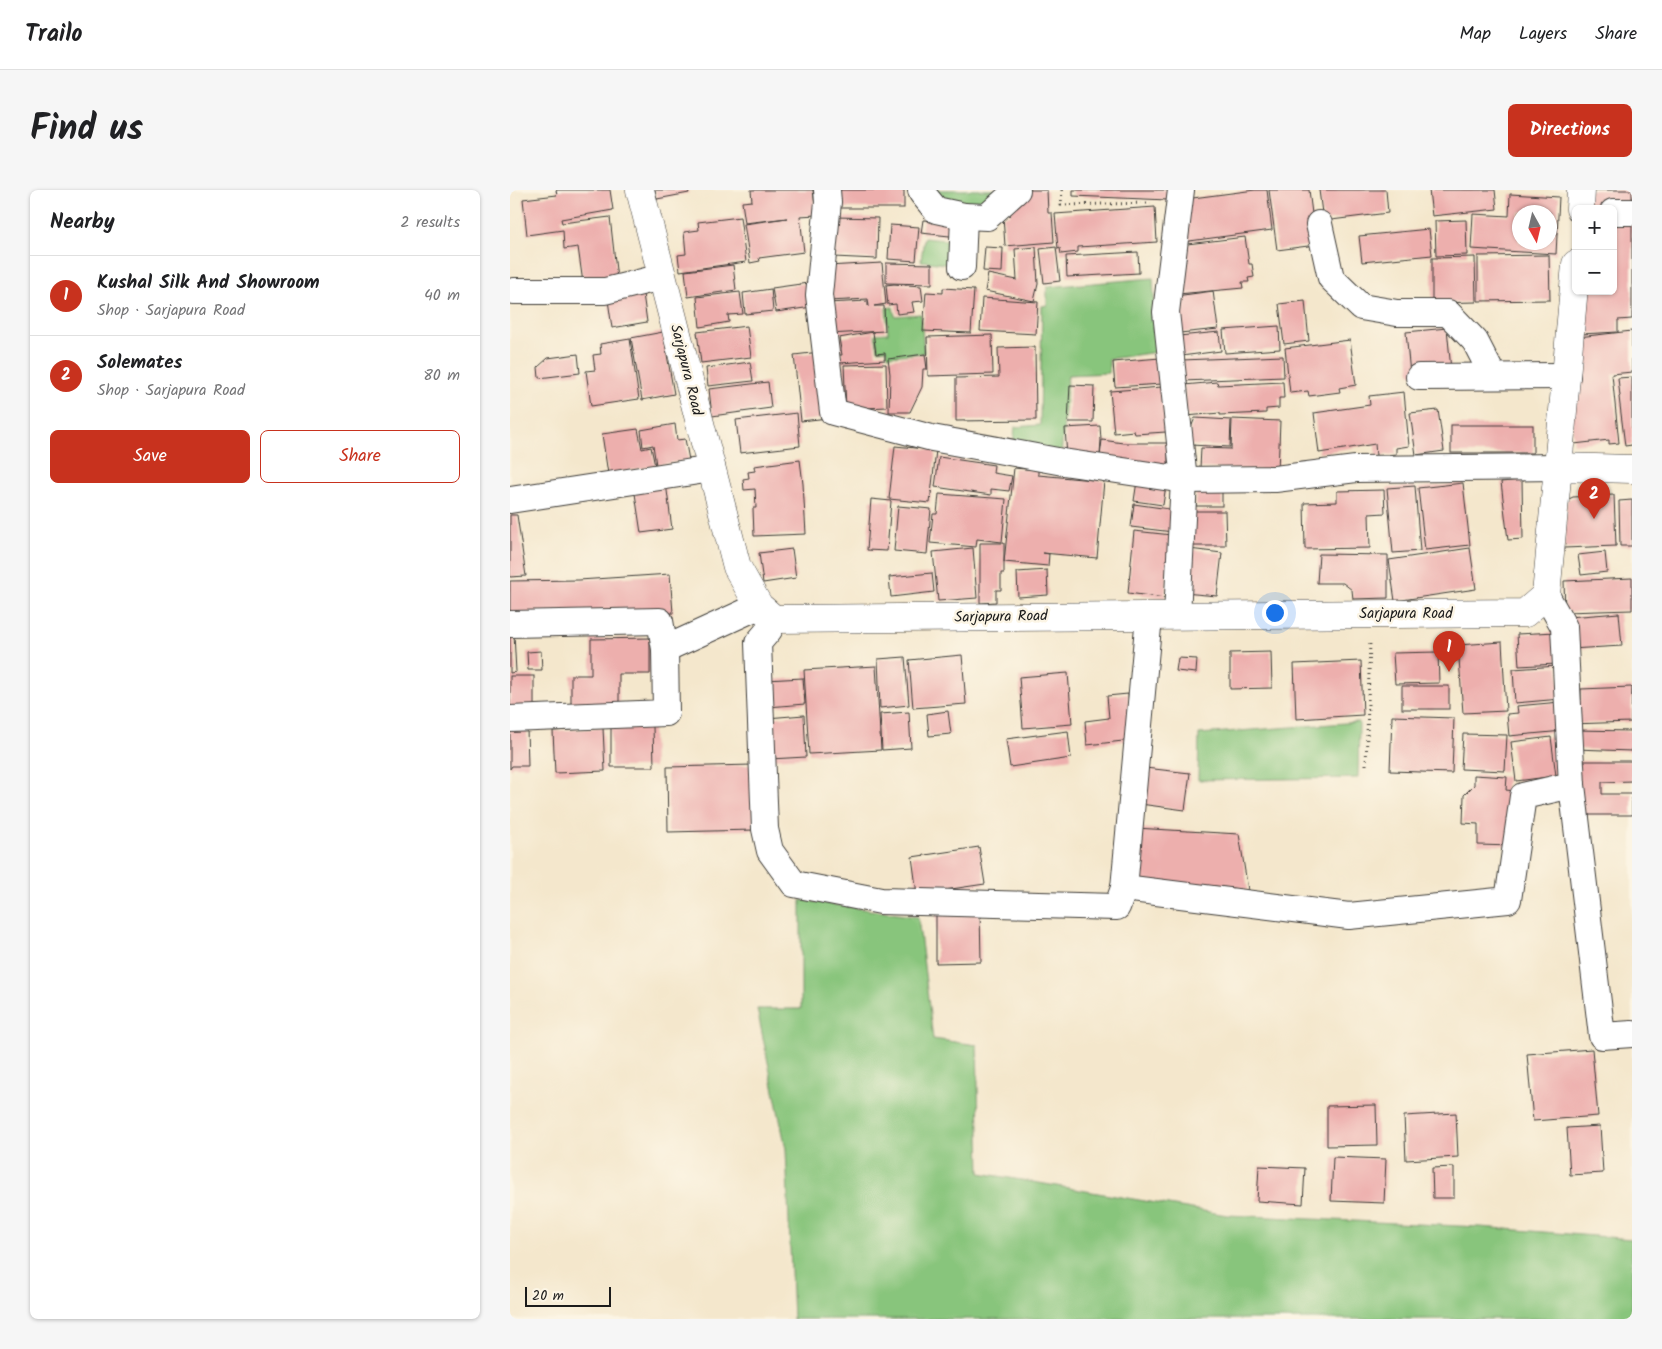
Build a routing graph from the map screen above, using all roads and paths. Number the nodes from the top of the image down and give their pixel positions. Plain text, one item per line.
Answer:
1 (640, 190) edge
2 (827, 190) edge
3 (921, 190) edge
4 (1017, 190) edge
5 (1062, 190) edge
6 (1581, 190) edge
7 (1180, 198) edge
8 (1580, 205) edge
9 (1617, 212) edge
10 (1632, 212) edge
11 (964, 216) junction
12 (1319, 224) dead end
13 (962, 267) dead end
14 (662, 277) junction
15 (514, 291) dead end
16 (1574, 295) edge
17 (1493, 376) junction
18 (1567, 376) junction
19 (1419, 377) dead end
20 (1558, 467) junction
21 (1632, 469) edge
22 (712, 470) junction
23 (1184, 480) junction
24 (510, 500) edge
25 (1546, 595) junction
26 (766, 613) junction
27 (1371, 614) junction
28 (1177, 615) junction
29 (1149, 616) junction
30 (510, 624) edge
31 (665, 649) junction
32 (510, 718) edge
33 (1366, 765) dead end
34 (1572, 785) junction
35 (1124, 888) junction
36 (1632, 1034) edge

1 - 14 main road, Sarjapura Road
2 - 23 street
3 - 11 street
4 - 11 street
5 - 7 path
6 - 8 main road
7 - 23 street
9 - 10 street
11 - 13 street
12 - 17 street
14 - 15 street
14 - 22 main road, Sarjapura Road
16 - 18 main road
17 - 18 street
17 - 19 street
18 - 20 main road
20 - 21 main road
20 - 23 street
20 - 25 main road
22 - 24 street
22 - 26 main road, Sarjapura Road
23 - 28 street
25 - 27 main road, Sarjapura Road
25 - 34 street
26 - 29 main road, Sarjapura Road
26 - 31 street
26 - 35 street
27 - 28 main road, Sarjapura Road
27 - 33 path
28 - 29 main road, Sarjapura Road
29 - 35 street
30 - 31 street
31 - 32 street
34 - 35 street
34 - 36 street

